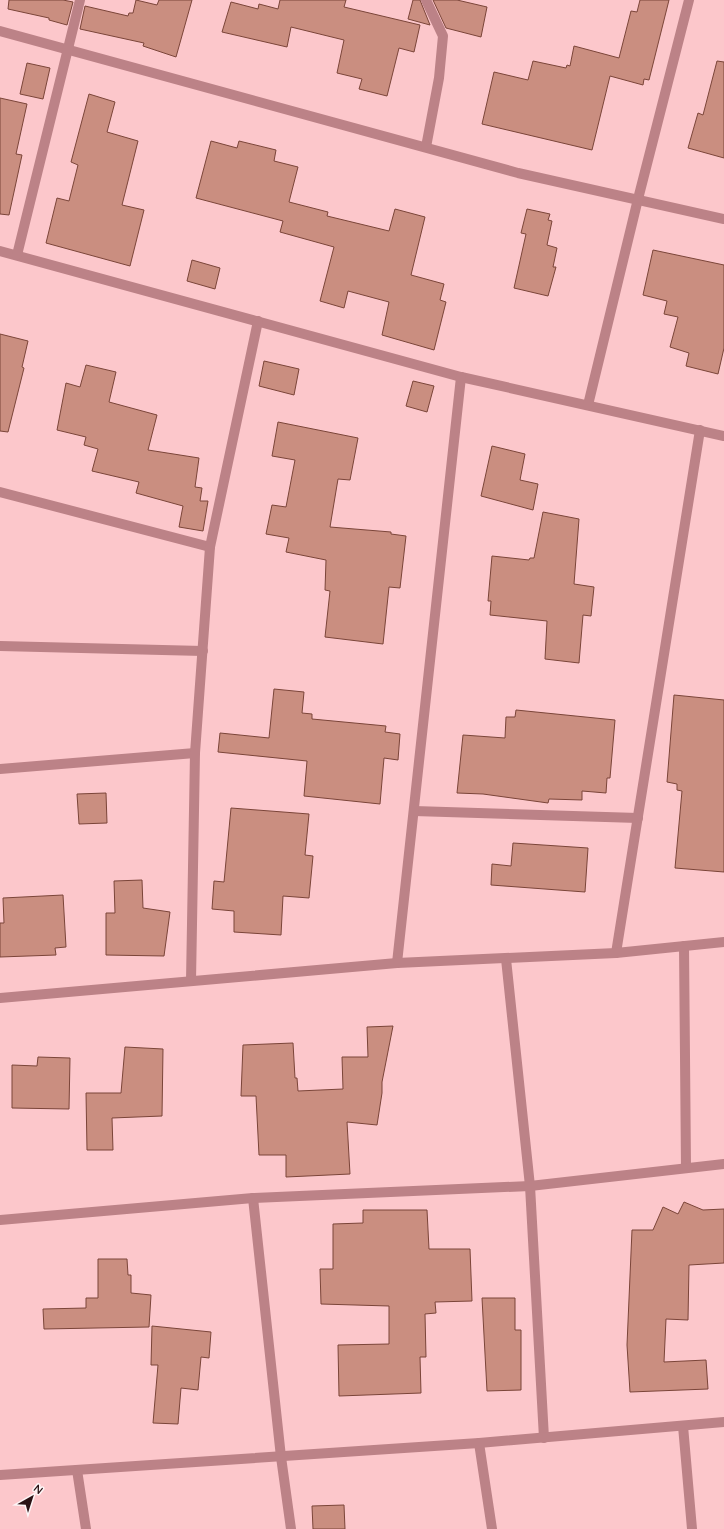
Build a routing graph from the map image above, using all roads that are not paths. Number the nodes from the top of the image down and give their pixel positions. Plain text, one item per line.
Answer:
1 (80, 0) edge
2 (426, 0) edge
3 (689, 0) edge
4 (0, 31) edge
5 (67, 49) junction
6 (426, 147) junction
7 (638, 199) junction
8 (724, 218) edge
9 (0, 251) edge
10 (17, 255) junction
11 (258, 321) junction
12 (462, 376) junction
13 (588, 405) junction
14 (700, 430) junction
15 (724, 436) edge
16 (0, 492) edge
17 (210, 547) junction
18 (0, 646) edge
19 (202, 651) junction
20 (195, 753) junction
21 (0, 769) edge
22 (414, 811) junction
23 (638, 818) junction
24 (724, 942) edge
25 (684, 946) junction
26 (616, 954) junction
27 (506, 959) junction
28 (398, 963) junction
29 (191, 981) junction
30 (0, 998) edge
31 (724, 1164) edge
32 (686, 1167) junction
33 (530, 1186) junction
34 (253, 1198) junction
35 (0, 1220) edge
36 (724, 1422) edge
37 (683, 1426) junction
38 (544, 1438) junction
39 (479, 1443) junction
40 (281, 1457) junction
41 (77, 1470) junction
42 (0, 1475) edge
43 (86, 1529) edge
44 (291, 1529) edge
45 (492, 1529) edge
46 (692, 1529) edge

1 - 5 street
2 - 6 street
3 - 7 street
4 - 5 street
5 - 6 street
5 - 10 street
6 - 7 street
7 - 8 street
7 - 13 street
9 - 10 street
10 - 11 street
11 - 12 street
11 - 17 street
12 - 13 street
12 - 22 street
13 - 14 street
14 - 15 street
14 - 23 street
16 - 17 street
17 - 19 street
18 - 19 street
19 - 20 street
20 - 21 street
20 - 29 street
22 - 23 street
22 - 28 street
23 - 26 street
24 - 25 street
25 - 26 street
25 - 32 street
26 - 27 street
27 - 28 street
27 - 33 street
28 - 29 street
29 - 30 street
31 - 32 street
32 - 33 street
33 - 34 street
33 - 38 street
34 - 35 street
34 - 40 street
36 - 37 street
37 - 38 street
37 - 46 street
38 - 39 street
39 - 40 street
39 - 45 street
40 - 41 street
40 - 44 street
41 - 42 street
41 - 43 street

